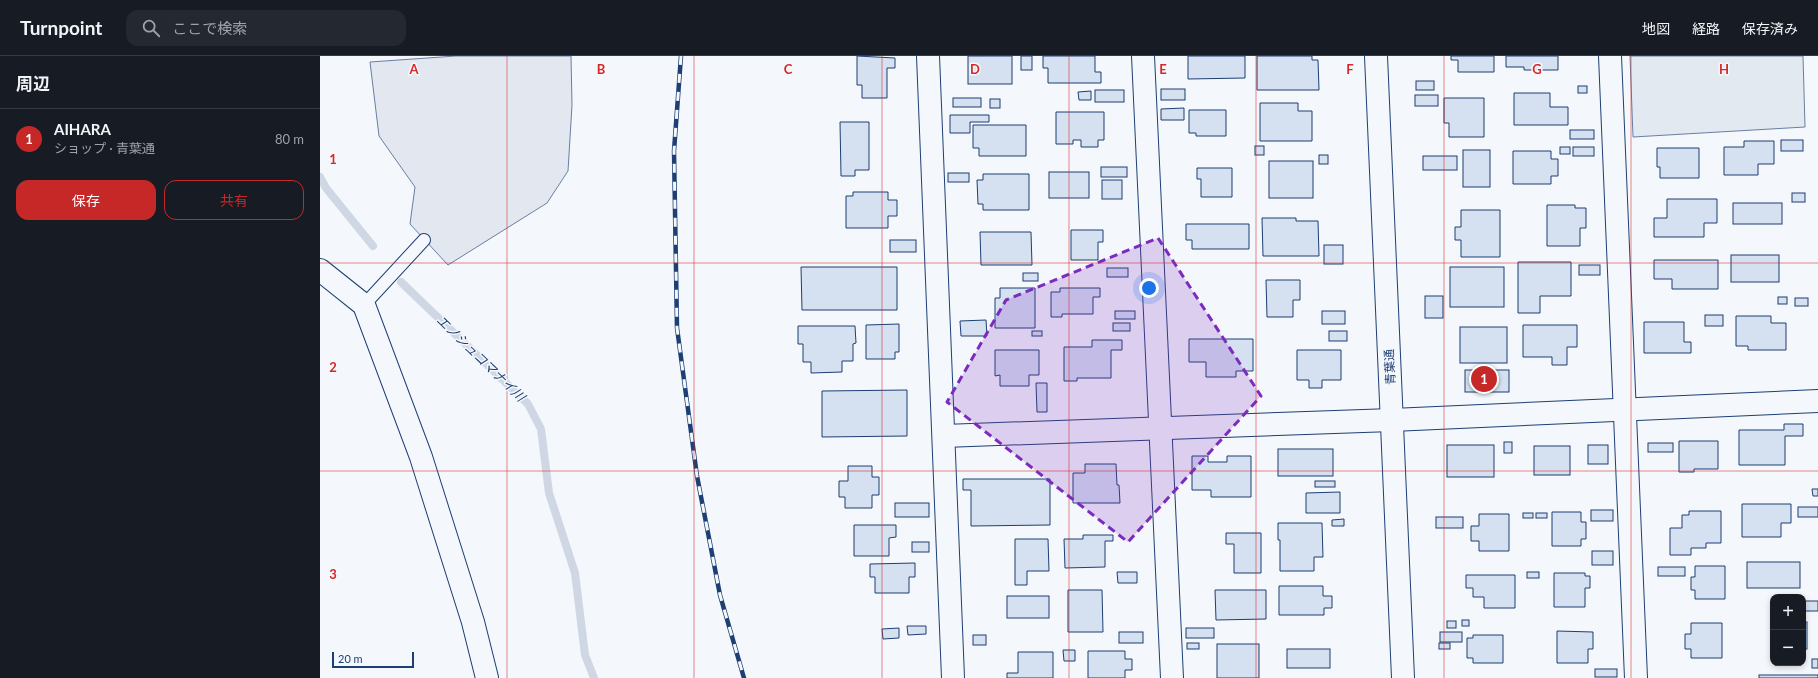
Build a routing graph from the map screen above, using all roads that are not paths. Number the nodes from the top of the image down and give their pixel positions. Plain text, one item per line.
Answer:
1 (928, 56) edge
2 (1143, 56) edge
3 (1376, 56) edge
4 (1610, 56) edge
5 (424, 240) dead end
6 (320, 270) edge
7 (364, 305) junction
8 (1818, 401) edge
9 (1624, 410) junction
10 (1392, 420) junction
11 (1160, 428) junction
12 (944, 436) junction
13 (488, 678) edge
14 (953, 678) edge
15 (1172, 678) edge
16 (1403, 678) edge
17 (1636, 678) edge

1 - 12 street
2 - 11 street
3 - 10 street, 青葉通
4 - 9 street
5 - 7 lane
6 - 7 street
7 - 13 street
8 - 9 street
9 - 10 street
9 - 17 street
10 - 11 street
10 - 16 street, 青葉通
11 - 12 street
11 - 15 street
12 - 14 street

